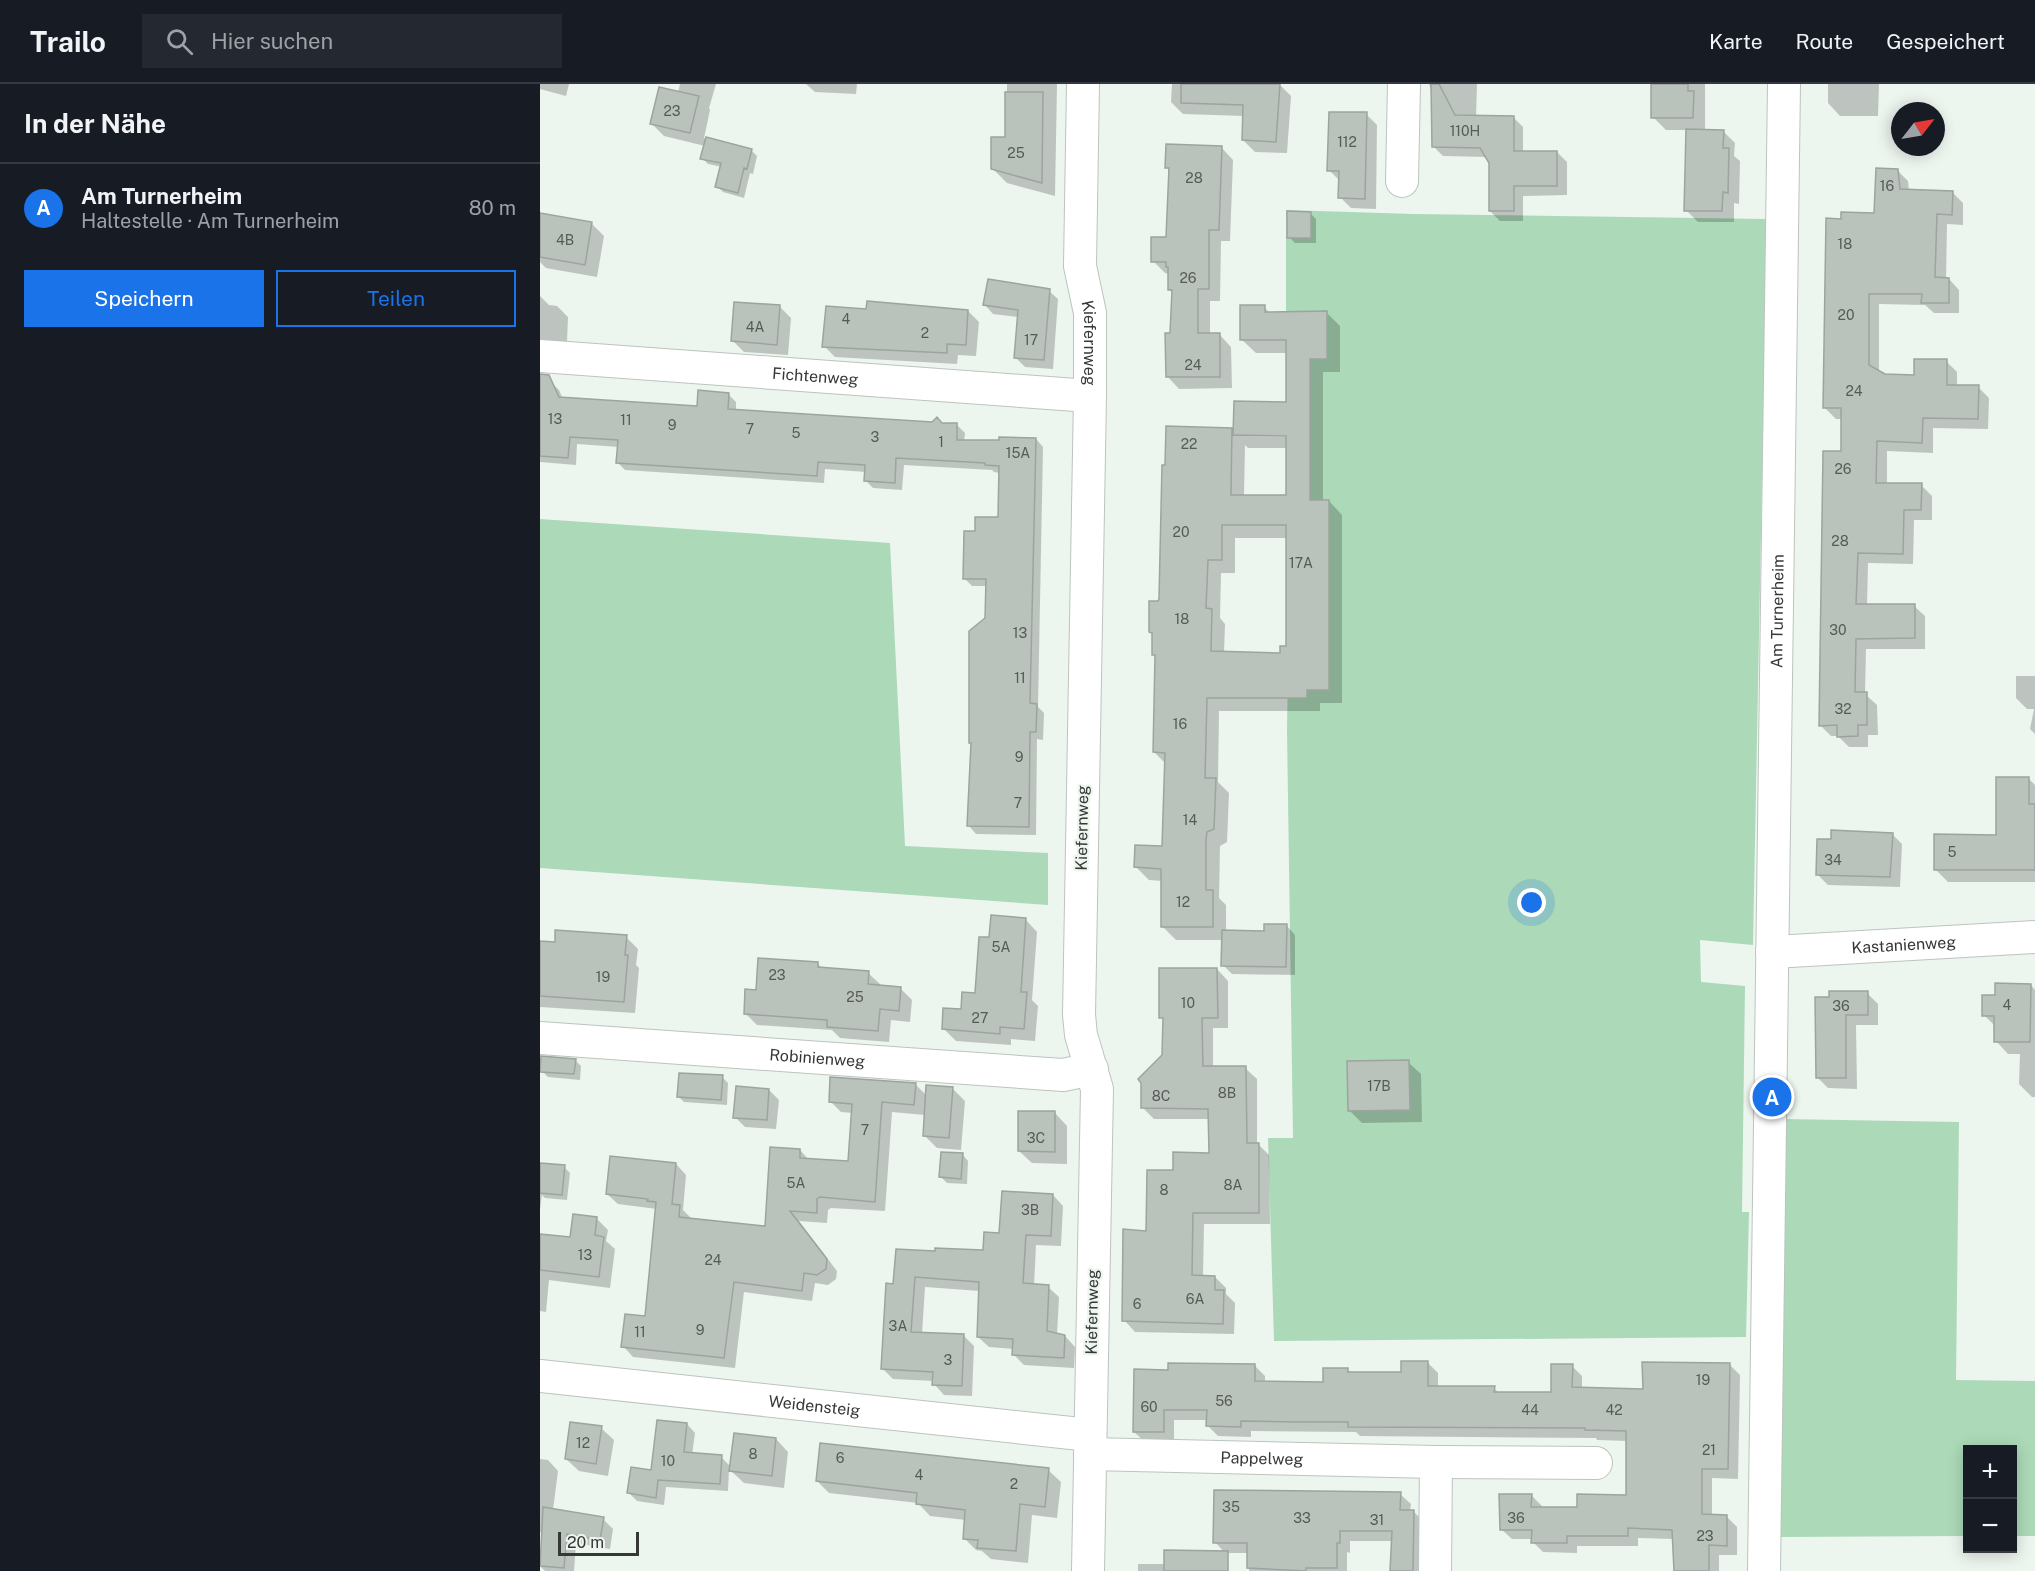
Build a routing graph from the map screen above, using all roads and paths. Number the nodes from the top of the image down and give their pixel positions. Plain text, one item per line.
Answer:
1 (1083, 84) edge
2 (1404, 84) edge
3 (1784, 84) edge
4 (1402, 181) dead end
5 (540, 356) edge
6 (1090, 396) junction
7 (2035, 937) edge
8 (1772, 952) junction
9 (540, 1038) edge
10 (1092, 1069) junction
11 (540, 1376) edge
12 (1090, 1444) junction
13 (1436, 1462) junction
14 (1596, 1463) dead end
15 (1088, 1571) edge
16 (1435, 1571) edge
17 (1764, 1571) edge

1 - 6 street, Kiefernweg
2 - 4 street
3 - 8 street, Am Turnerheim
5 - 6 street, Fichtenweg
6 - 10 street, Kiefernweg
7 - 8 street, Kastanienweg
8 - 17 street, Am Turnerheim
9 - 10 street, Robinienweg
10 - 12 street, Kiefernweg
11 - 12 street, Weidensteig
12 - 13 street, Pappelweg
12 - 15 street, Kiefernweg
13 - 14 street, Pappelweg
13 - 16 street

